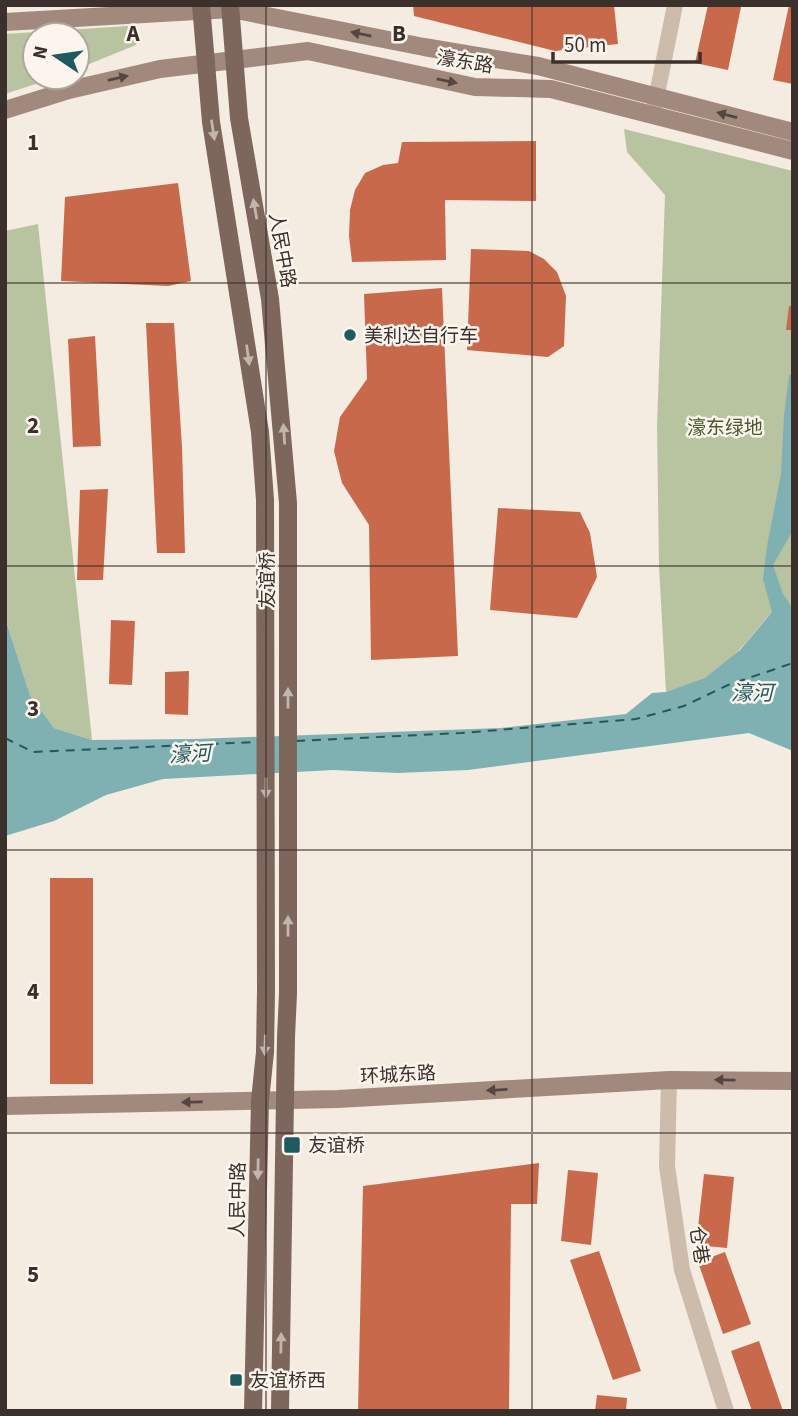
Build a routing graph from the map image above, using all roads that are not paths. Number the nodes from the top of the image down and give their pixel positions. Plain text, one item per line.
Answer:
1 (674, 5) edge
2 (230, 7) edge
3 (201, 8) edge
4 (5, 22) edge
5 (235, 58) junction
6 (204, 62) junction
7 (655, 96) junction
8 (5, 110) edge
9 (667, 118) junction
10 (793, 132) edge
11 (793, 151) edge
12 (288, 503) joint
13 (266, 990) joint
14 (669, 1080) junction
15 (793, 1081) edge
16 (260, 1101) junction
17 (285, 1101) junction
18 (5, 1106) edge
19 (253, 1411) edge
20 (280, 1411) edge
21 (726, 1411) edge

1 - 7 street
2 - 3 main road, 濠东路
2 - 5 main road, 人民中路
7 -> 2 main road, 濠东路
3 - 4 main road, 濠东路
3 - 6 main road
5 - 6 main road, 濠东路
5 -> 9 main road, 濠东路
12 -> 5 main road, 人民中路
8 -> 6 main road, 濠东路
6 -> 13 main road, 友谊桥
7 - 9 street
10 -> 7 main road, 濠东路
9 - 11 main road, 濠东路
17 -> 12 main road, 友谊桥
13 -> 16 main road, 人民中路
15 -> 14 main road, 环城东路
14 -> 17 main road, 环城东路
14 - 21 street, 仓巷
16 - 17 main road, 环城东路
16 -> 18 main road, 环城东路
16 -> 19 main road, 人民中路
20 -> 17 main road

